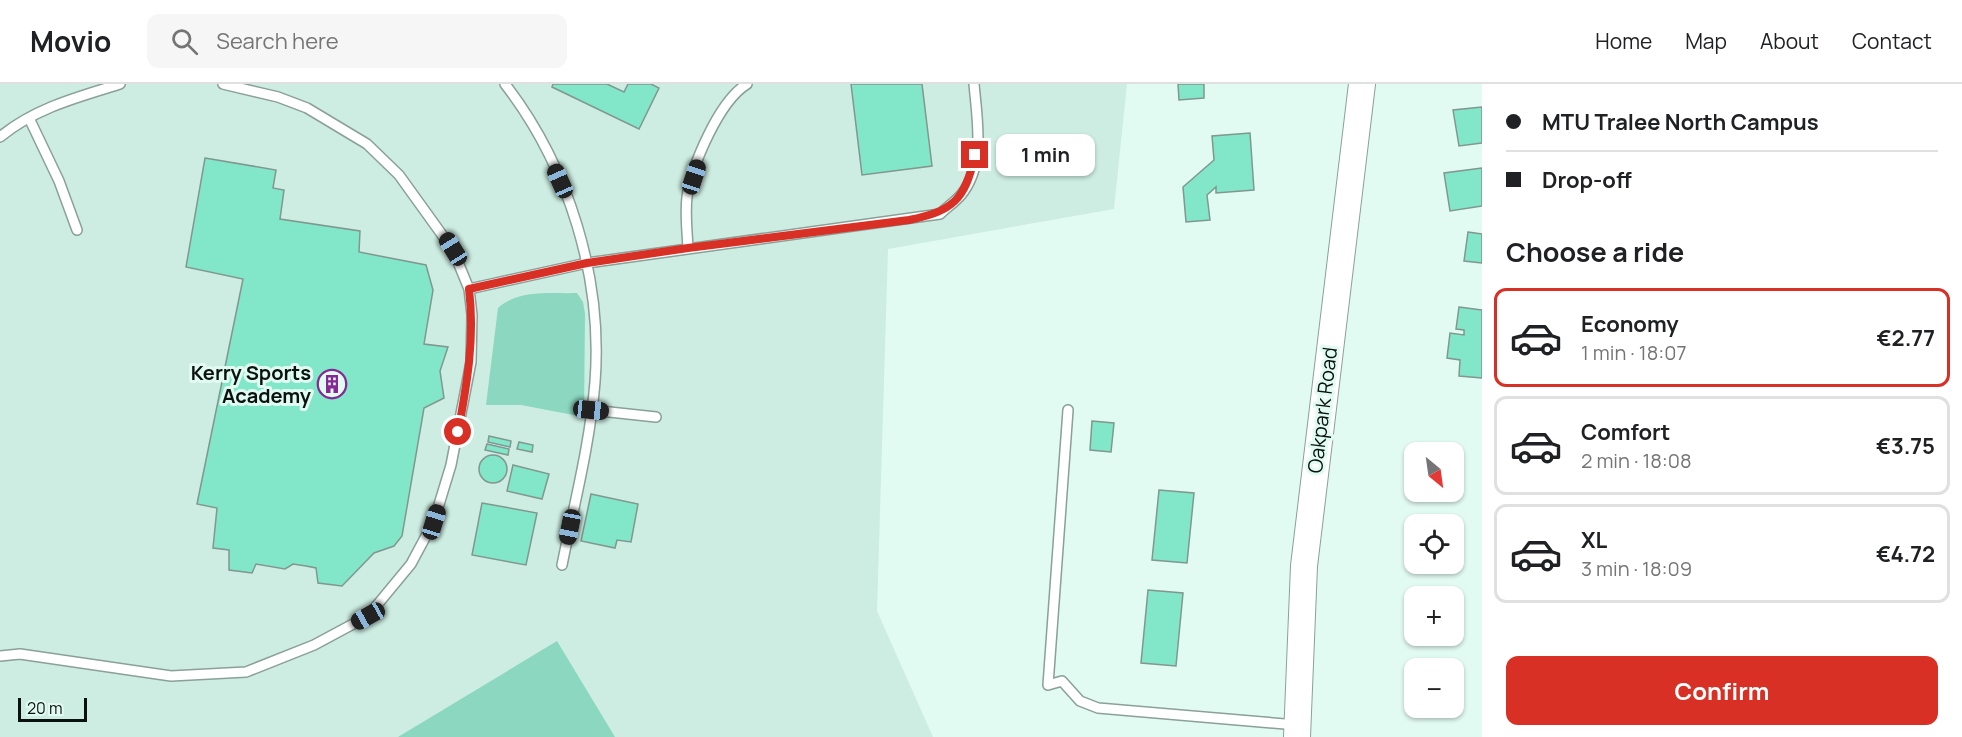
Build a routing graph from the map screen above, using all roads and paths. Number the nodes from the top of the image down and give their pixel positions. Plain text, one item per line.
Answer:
1 (120, 84) edge
2 (223, 84) edge
3 (505, 84) edge
4 (747, 84) edge
5 (974, 84) edge
6 (1362, 84) edge
7 (29, 118) junction
8 (0, 137) edge
9 (77, 230) dead end
10 (688, 248) junction
11 (587, 263) junction
12 (469, 289) junction
13 (591, 410) junction
14 (1068, 410) dead end
15 (656, 417) dead end
16 (562, 566) dead end
17 (0, 656) edge
18 (1297, 731) edge

1 - 7 lane
2 - 12 lane
3 - 11 lane
4 - 10 lane
5 - 10 lane
6 - 18 main road, Oakpark Road
7 - 8 lane
7 - 9 lane
10 - 11 lane
11 - 12 lane
11 - 13 lane
12 - 17 lane
13 - 15 lane
13 - 16 lane
14 - 18 lane

